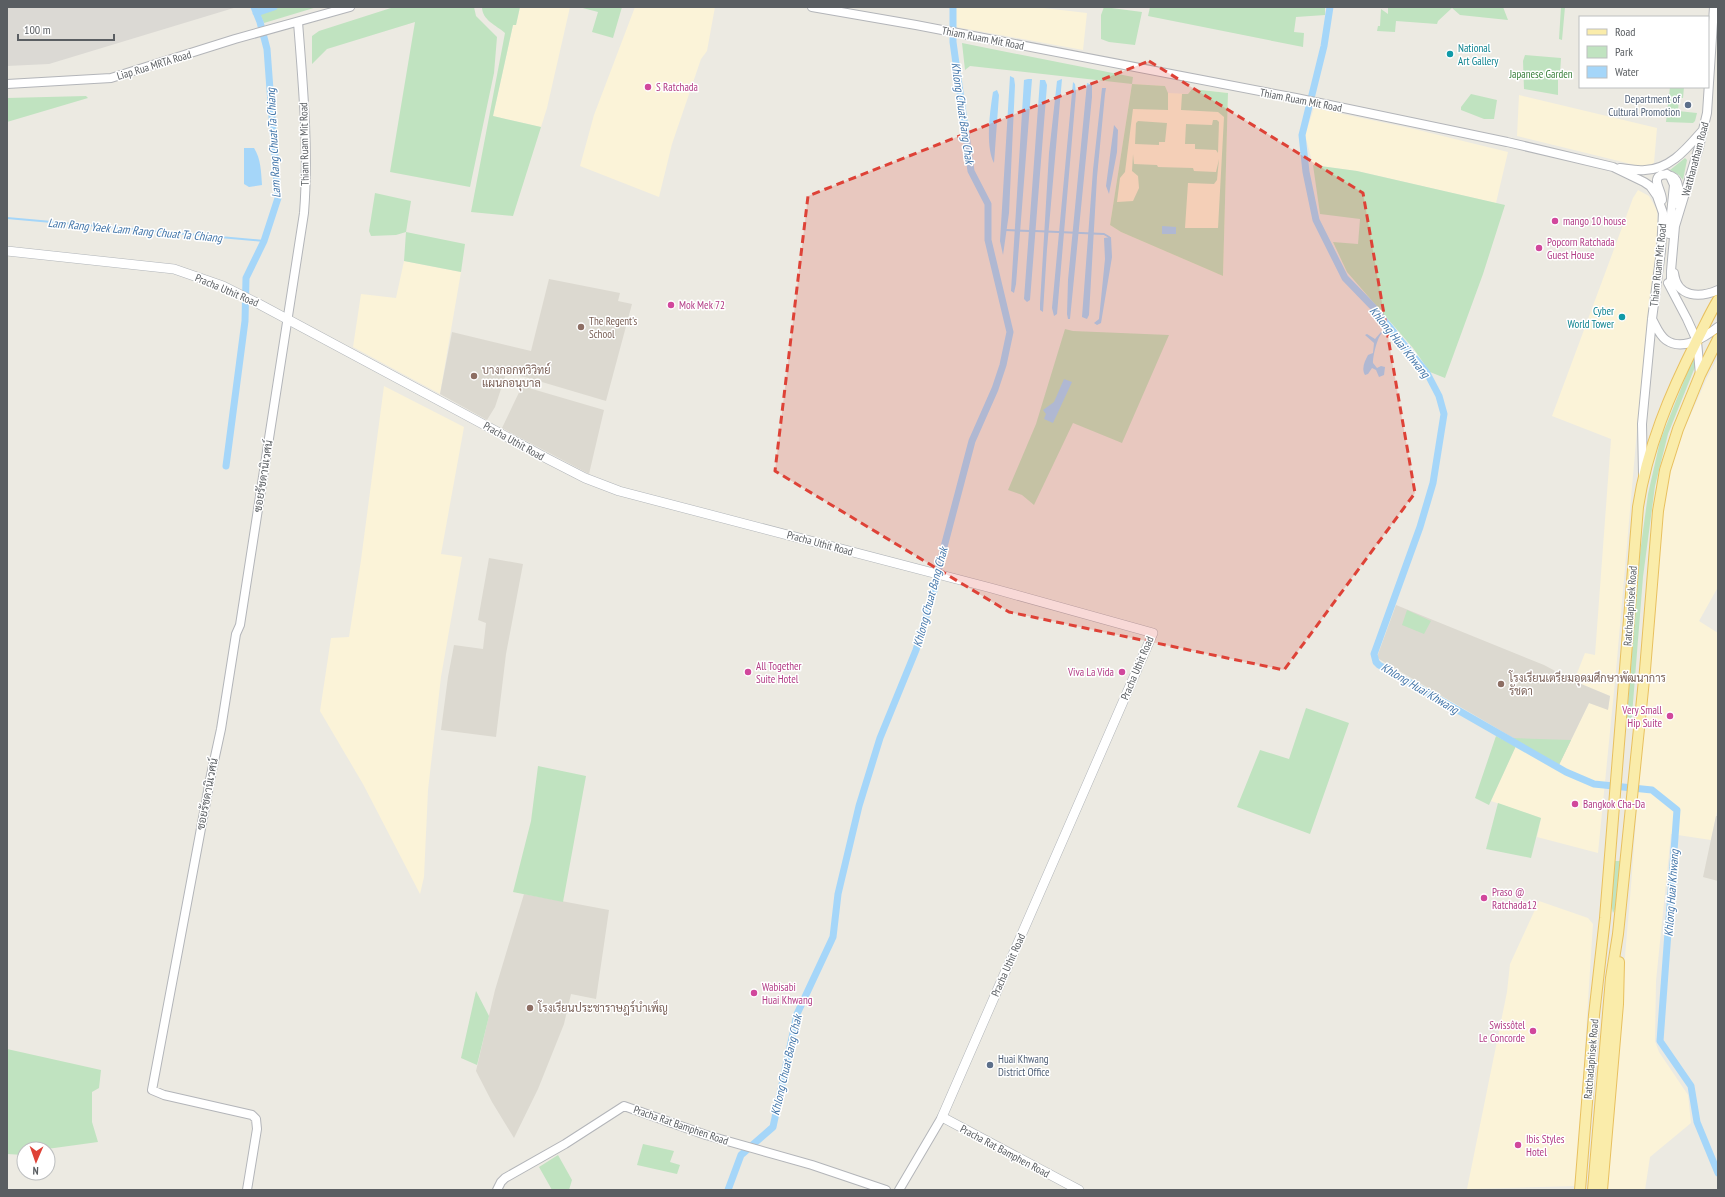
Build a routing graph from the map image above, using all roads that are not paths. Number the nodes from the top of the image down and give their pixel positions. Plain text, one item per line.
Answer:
1 (350, 7) edge
2 (812, 7) edge
3 (1714, 7) edge
4 (298, 22) junction
5 (1709, 83) edge
6 (7, 84) edge
7 (1709, 88) edge
8 (1704, 128) junction
9 (1613, 168) junction
10 (1666, 174) junction
11 (1663, 213) junction
12 (1679, 215) junction
13 (7, 251) edge
14 (1672, 254) junction
15 (1672, 288) junction
16 (1718, 290) edge
17 (1718, 300) edge
18 (287, 319) junction
19 (1652, 319) junction
20 (1718, 326) edge
21 (1718, 339) edge
22 (1697, 341) junction
23 (1700, 375) junction
24 (1643, 477) junction
25 (1604, 928) junction
26 (1618, 934) junction
27 (942, 1117) junction
28 (247, 1190) edge
29 (497, 1190) edge
30 (886, 1190) edge
31 (899, 1190) edge
32 (1079, 1190) edge
33 (1580, 1190) edge
34 (1586, 1190) edge
35 (1593, 1190) edge
36 (1602, 1190) edge

1 - 4 street
2 - 9 street, Thiam Ruam Mit Road
3 - 5 street, Watthanatham Road
4 - 6 street, Liap Rua MRTA Road
4 - 18 street, Thiam Ruam Mit Road
7 - 8 street, Watthanatham Road
8 - 9 street
8 - 12 street, Watthanatham Road
9 - 11 street, Thiam Ruam Mit Road
10 - 11 street
10 - 12 street
10 - 15 street
11 - 19 street, Thiam Ruam Mit Road
12 - 14 street, Thiam Ruam Mit Road
13 - 18 main road, Pracha Uthit Road
14 - 15 street
14 - 16 street
15 - 22 street
17 - 22 main road, Ratchadaphisek Road
18 - 27 main road, Pracha Uthit Road
18 - 28 street, ซอยรัชดานิเวศน์
19 - 22 street
19 - 24 street, Thiam Ruam Mit Road
20 - 22 street
21 - 23 main road, Ratchadaphisek Road
22 - 23 street
22 - 24 main road, Ratchadaphisek Road
23 - 26 main road, Ratchadaphisek Road
24 - 25 main road, Ratchadaphisek Road
25 - 33 main road, Ratchadaphisek Road
25 - 34 main road, Ratchadaphisek Road
26 - 35 main road, Ratchadaphisek Road
26 - 36 main road, Ratchadaphisek Road
27 - 31 street
27 - 32 main road, Pracha Rat Bamphen Road
29 - 30 street, Pracha Rat Bamphen Road

